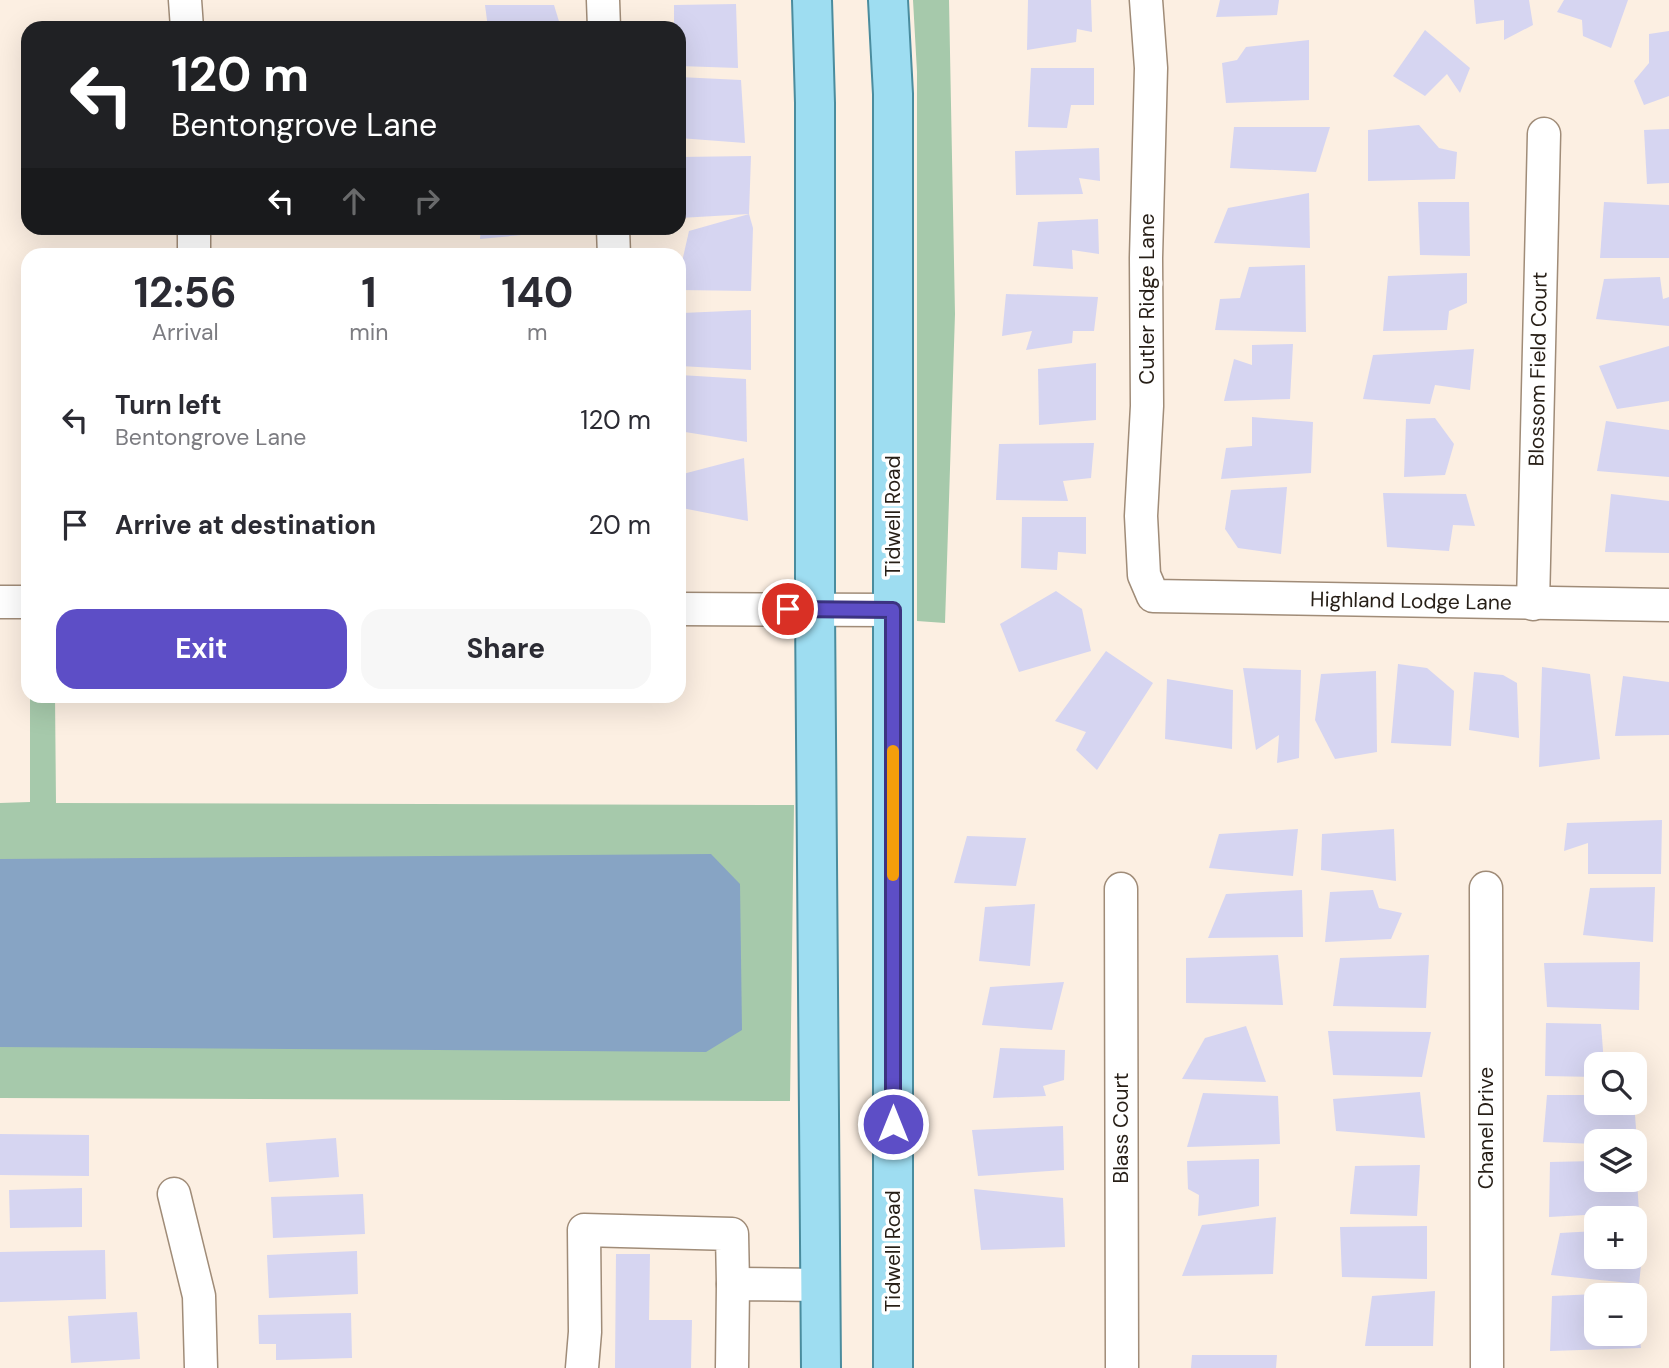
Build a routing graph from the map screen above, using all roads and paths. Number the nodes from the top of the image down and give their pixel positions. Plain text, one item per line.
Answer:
1 (185, 0) edge
2 (603, 0) edge
3 (812, 0) edge
4 (888, 0) edge
5 (1146, 0) edge
6 (186, 21) edge
7 (604, 21) edge
8 (1544, 134) dead end
9 (1153, 596) joint
10 (0, 602) edge
11 (21, 602) edge
12 (1533, 604) junction
13 (1669, 605) edge
14 (686, 609) edge
15 (815, 609) junction
16 (893, 610) junction
17 (1486, 888) dead end
18 (1121, 889) dead end
19 (174, 1194) dead end
20 (733, 1284) junction
21 (821, 1285) junction
22 (201, 1368) edge
23 (582, 1368) edge
24 (732, 1368) edge
25 (821, 1368) edge
26 (893, 1368) edge
27 (1122, 1368) edge
28 (1487, 1368) edge

1 - 6 street
2 - 7 street
3 - 15 main road
4 - 16 main road, Tidwell Road
5 - 9 street, Cutler Ridge Lane
8 - 12 street, Blossom Field Court
9 - 12 street, Highland Lodge Lane
10 - 11 street
12 - 13 street, Highland Lodge Lane
14 - 15 street
15 - 16 street
15 - 21 main road
16 - 26 main road, Tidwell Road
17 - 28 street, Chanel Drive
18 - 27 street, Blass Court
19 - 22 street
20 - 21 street
20 - 23 street
20 - 24 street
21 - 25 main road

